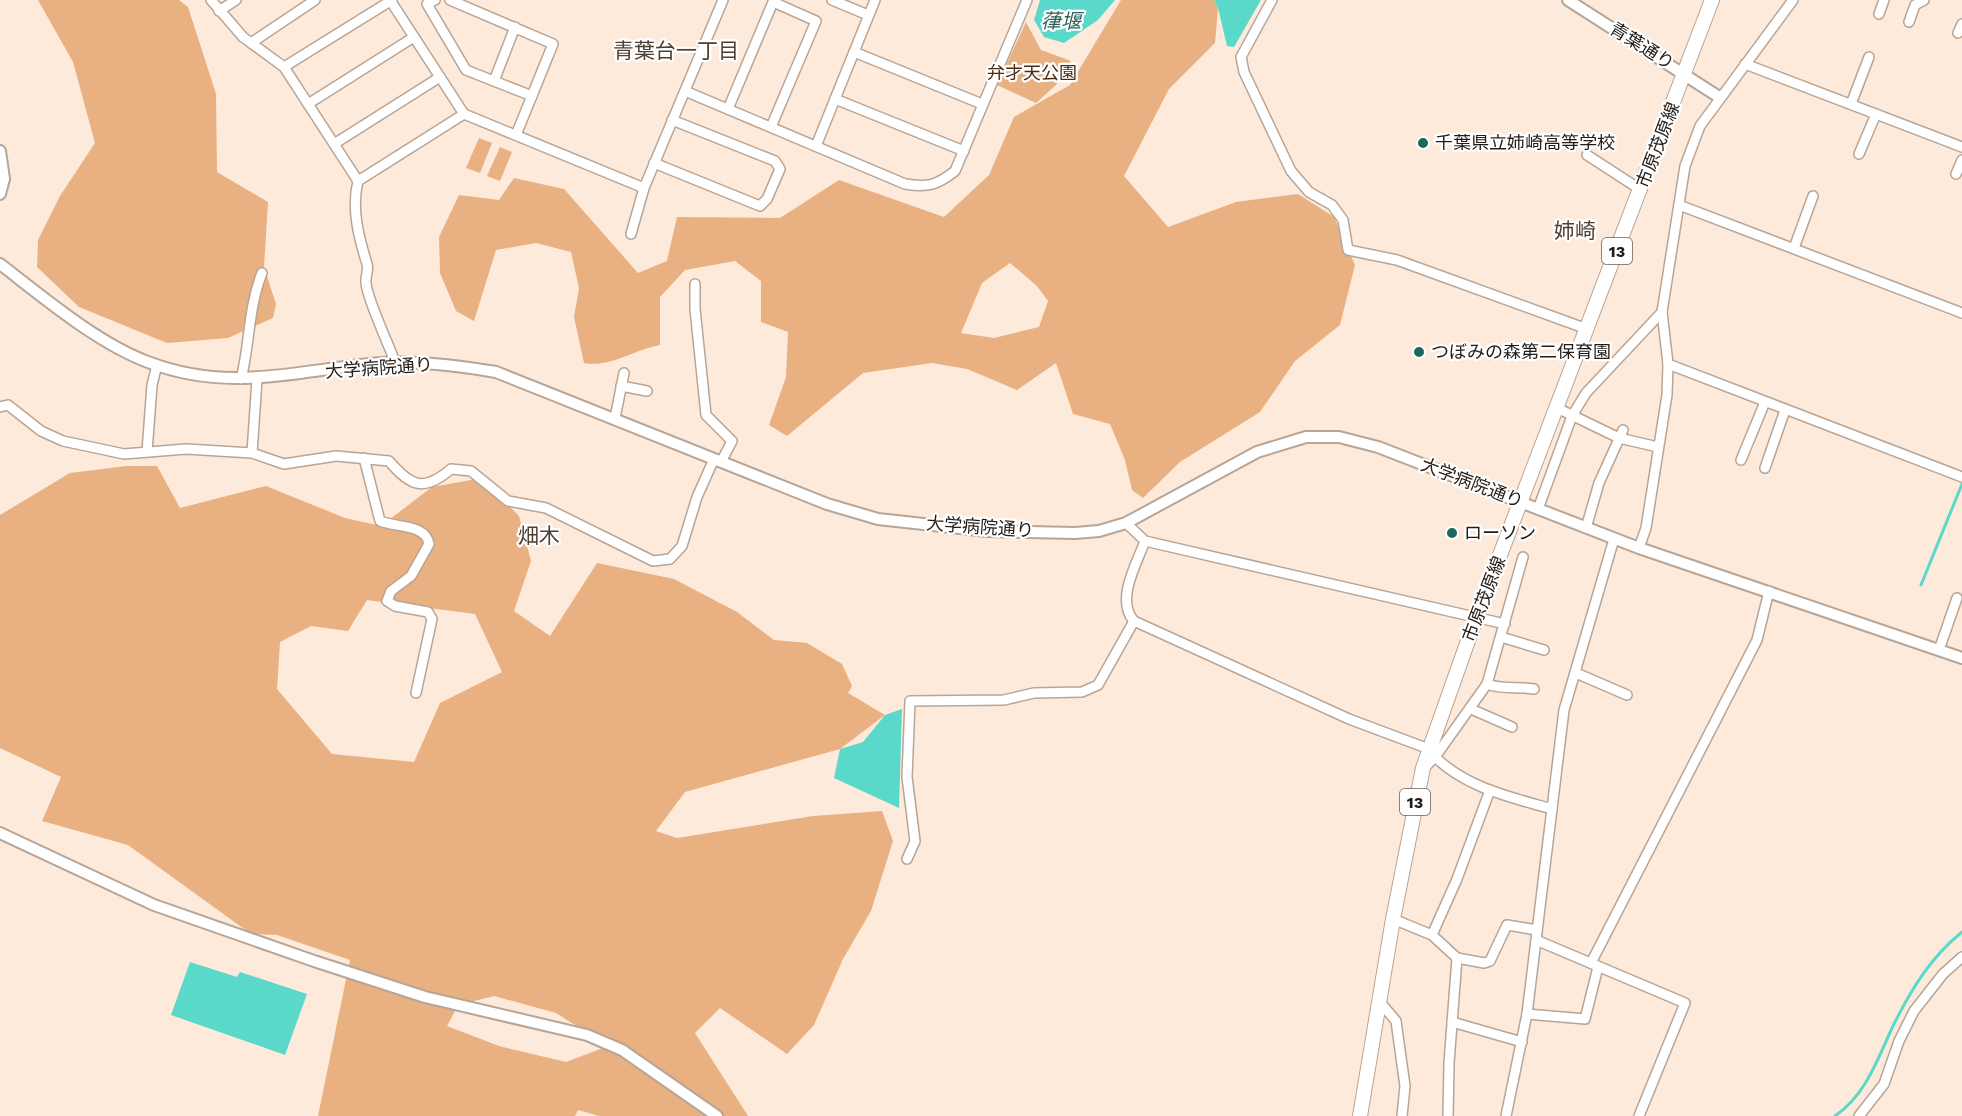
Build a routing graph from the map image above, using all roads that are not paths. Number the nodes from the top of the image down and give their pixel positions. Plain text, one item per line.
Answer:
1 (211, 0) edge
2 (236, 0) edge
3 (315, 0) edge
4 (391, 0) edge
5 (435, 0) edge
6 (450, 0) edge
7 (723, 0) edge
8 (832, 0) edge
9 (875, 0) edge
10 (1027, 0) edge
11 (1272, 0) edge
12 (1568, 0) edge
13 (1712, 0) edge
14 (1793, 0) edge
15 (1884, 0) edge
16 (1924, 0) edge
17 (219, 11) junction
18 (1879, 14) dead end
19 (868, 15) junction
20 (1909, 22) dead end
21 (514, 27) junction
22 (414, 37) junction
23 (250, 43) junction
24 (854, 52) junction
25 (1869, 57) dead end
26 (1745, 64) junction
27 (284, 67) junction
28 (1685, 73) junction
29 (440, 77) junction
30 (494, 81) junction
31 (685, 91) junction
32 (532, 96) junction
33 (1719, 97) junction
34 (835, 99) junction
35 (308, 104) junction
36 (982, 104) junction
37 (1851, 104) junction
38 (728, 109) junction
39 (464, 114) junction
40 (1876, 114) junction
41 (672, 120) junction
42 (771, 127) junction
43 (516, 135) junction
44 (334, 144) junction
45 (816, 146) junction
46 (1962, 147) edge
47 (0, 151) edge
48 (964, 151) junction
49 (1859, 154) dead end
50 (1587, 155) dead end
51 (1962, 160) edge
52 (654, 163) junction
53 (1956, 174) dead end
54 (358, 181) junction
55 (644, 188) junction
56 (1641, 190) junction
57 (0, 194) edge
58 (1813, 196) dead end
59 (1679, 205) junction
60 (631, 234) dead end
61 (1794, 248) junction
62 (0, 264) edge
63 (262, 273) dead end
64 (695, 284) dead end
65 (1662, 312) junction
66 (1962, 313) edge
67 (1587, 329) junction
68 (395, 362) junction
69 (1668, 364) junction
70 (157, 365) junction
71 (624, 373) dead end
72 (257, 379) junction
73 (241, 380) junction
74 (621, 386) junction
75 (647, 391) dead end
76 (1765, 402) junction
77 (0, 407) edge
78 (1557, 408) junction
79 (1785, 410) junction
80 (1572, 416) junction
81 (615, 418) junction
82 (1621, 434) junction
83 (1658, 447) junction
84 (147, 452) junction
85 (252, 453) junction
86 (364, 458) junction
87 (718, 460) junction
88 (1741, 460) dead end
89 (1765, 468) dead end
90 (1962, 477) edge
91 (1521, 502) junction
92 (1538, 509) junction
93 (1126, 523) junction
94 (1586, 528) junction
95 (1614, 539) junction
96 (1145, 541) junction
97 (1639, 548) junction
98 (1523, 558) dead end
99 (1769, 591) junction
100 (1957, 598) dead end
101 (1476, 618) junction
102 (1134, 621) junction
103 (1505, 624) junction
104 (1501, 637) junction
105 (1544, 650) dead end
106 (1939, 650) junction
107 (1962, 658) edge
108 (1576, 673) junction
109 (1487, 684) junction
110 (1533, 689) dead end
111 (416, 693) dead end
112 (1627, 695) dead end
113 (1471, 709) junction
114 (1512, 727) dead end
115 (1432, 753) junction
116 (1490, 790) junction
117 (1552, 809) junction
118 (0, 832) edge
119 (907, 859) dead end
120 (1393, 920) junction
121 (1432, 935) junction
122 (1536, 935) junction
123 (1962, 957) edge
124 (1457, 958) junction
125 (1595, 965) junction
126 (1379, 1001) junction
127 (1527, 1014) junction
128 (1452, 1022) junction
129 (1522, 1042) junction
130 (717, 1116) edge
131 (1360, 1116) edge
132 (1402, 1116) edge
133 (1449, 1116) edge
134 (1506, 1116) edge
135 (1639, 1116) edge
136 (1859, 1116) edge

1 - 17 street
2 - 17 street
3 - 23 street
4 - 22 street
4 - 27 street
5 - 30 street
6 - 21 street
7 - 31 street
8 - 19 street
9 - 19 street
10 - 36 street
11 - 67 street
12 - 28 street, 青葉通り
13 - 28 main road, 市原茂原線 / 13
14 - 26 street
15 - 18 street
16 - 20 street
17 - 23 street
19 - 24 street
21 - 30 street
21 - 32 street
22 - 29 street
22 - 35 street
23 - 27 street
24 - 34 street
24 - 36 street
25 - 37 street
26 - 33 street
26 - 37 street
27 - 35 street
28 - 33 street, 青葉通り
28 - 56 main road, 市原茂原線 / 13
29 - 39 street
29 - 44 street
30 - 32 street
31 - 38 street
31 - 41 street
32 - 43 street
33 - 59 street
34 - 45 street
34 - 48 street
35 - 44 street
36 - 48 street
37 - 40 street
38 - 42 street
38 - 42 street
39 - 43 street
39 - 54 street
40 - 46 street
40 - 49 street
41 - 52 street
41 - 52 street
42 - 45 street
43 - 55 street
44 - 54 street
45 - 48 street
47 - 57 street
50 - 56 street
51 - 53 street
52 - 55 street
54 - 68 street
55 - 60 street
56 - 67 main road, 市原茂原線 / 13
58 - 61 street
59 - 61 street
59 - 65 street
61 - 66 street
62 - 70 street, 大学病院通り
63 - 73 street
64 - 87 street
65 - 69 street
65 - 80 street
67 - 78 main road, 市原茂原線 / 13
68 - 72 street, 大学病院通り
68 - 81 street, 大学病院通り
69 - 76 street
69 - 83 street
70 - 73 street, 大学病院通り
70 - 84 street
71 - 74 street
72 - 73 street, 大学病院通り
72 - 85 street
74 - 75 street
74 - 81 street
76 - 79 street
76 - 88 street
77 - 84 street
78 - 80 street
78 - 91 main road, 市原茂原線 / 13
79 - 89 street
79 - 90 street
80 - 82 street
80 - 92 street
81 - 87 street, 大学病院通り
82 - 83 street
82 - 94 street
83 - 97 street
84 - 85 street
85 - 86 street
86 - 87 street
86 - 111 street
87 - 93 street, 大学病院通り
91 - 92 street, 大学病院通り
91 - 93 street, 大学病院通り
91 - 101 main road, 市原茂原線 / 13
92 - 94 street, 大学病院通り
93 - 96 street
94 - 95 street, 大学病院通り
95 - 97 street, 大学病院通り
95 - 108 street
96 - 101 street
96 - 102 street
97 - 99 street, 大学病院通り
98 - 103 street
99 - 106 street, 大学病院通り
99 - 125 street
100 - 106 street
101 - 103 street
101 - 115 main road, 市原茂原線 / 13
102 - 115 street
102 - 119 street
103 - 104 street
104 - 105 street
104 - 109 street
106 - 107 street, 大学病院通り
108 - 112 street
108 - 117 street
109 - 110 street
109 - 113 street
113 - 114 street
113 - 115 street
115 - 116 street
115 - 120 main road, 市原茂原線 / 13
116 - 117 street
116 - 121 street
117 - 122 street
118 - 130 street
120 - 121 street
120 - 126 main road, 市原茂原線 / 13
121 - 124 street
122 - 124 street
122 - 125 street
122 - 127 street
123 - 136 street
124 - 128 street
125 - 127 street
125 - 135 street
126 - 131 main road, 市原茂原線 / 13
126 - 132 street
127 - 129 street
128 - 129 street
128 - 133 street
129 - 134 street

